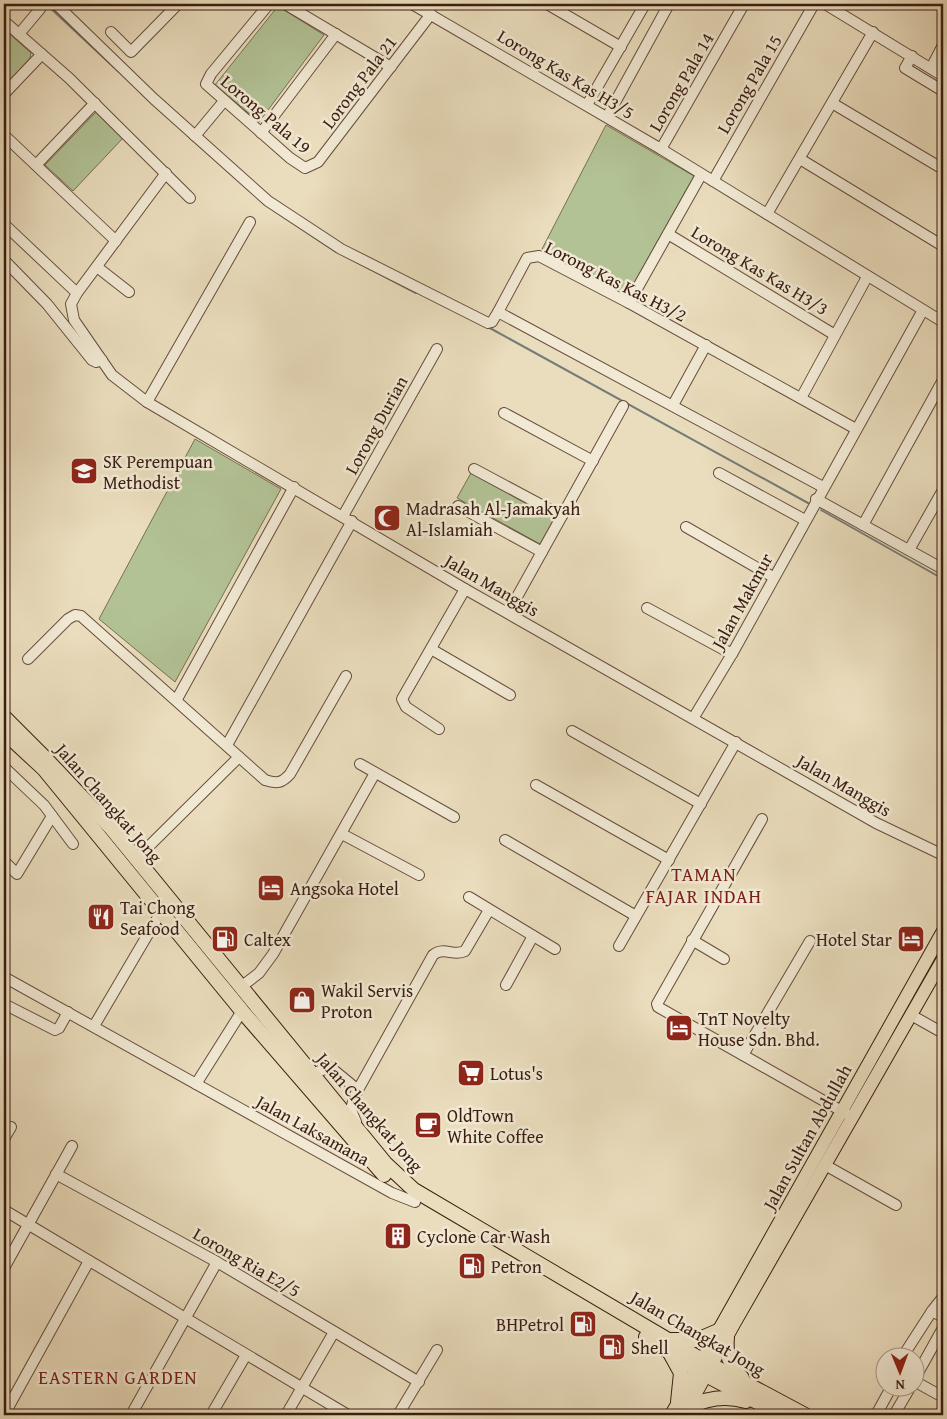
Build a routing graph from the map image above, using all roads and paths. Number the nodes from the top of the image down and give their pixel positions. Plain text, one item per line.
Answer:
1 (56, 4) edge
2 (178, 4) edge
3 (269, 4) edge
4 (285, 4) edge
5 (412, 4) edge
6 (547, 4) edge
7 (645, 4) edge
8 (669, 4) edge
9 (744, 4) edge
10 (814, 4) edge
11 (825, 4) edge
12 (40, 9) dead end
13 (430, 14) junction
14 (4, 21) edge
15 (111, 32) dead end
16 (873, 32) junction
17 (19, 34) junction
18 (336, 34) junction
19 (621, 46) junction
20 (943, 46) edge
21 (42, 54) junction
22 (912, 56) junction
23 (391, 67) junction
24 (931, 68) junction
25 (943, 76) edge
26 (943, 91) edge
27 (4, 94) edge
28 (224, 101) junction
29 (95, 103) junction
30 (832, 103) junction
31 (586, 105) junction
32 (607, 117) junction
33 (261, 133) junction
34 (4, 135) edge
35 (195, 136) junction
36 (661, 149) junction
37 (800, 159) junction
38 (36, 165) junction
39 (310, 167) joint
40 (943, 169) edge
41 (166, 172) junction
42 (701, 175) junction
43 (712, 181) junction
44 (190, 198) dead end
45 (767, 214) junction
46 (250, 222) dead end
47 (4, 224) edge
48 (668, 234) junction
49 (116, 241) junction
50 (943, 246) edge
51 (4, 267) edge
52 (97, 267) junction
53 (867, 277) junction
54 (129, 292) dead end
55 (77, 293) junction
56 (629, 303) junction
57 (922, 310) junction
58 (498, 312) junction
59 (942, 320) edge
60 (835, 335) junction
61 (706, 346) junction
62 (437, 349) dead end
63 (102, 360) junction
64 (943, 380) edge
65 (801, 398) junction
66 (147, 402) junction
67 (673, 405) junction
68 (623, 406) dead end
69 (504, 413) dead end
70 (856, 429) junction
71 (593, 461) junction
72 (474, 469) dead end
73 (719, 473) dead end
74 (294, 487) junction
75 (823, 487) junction
76 (943, 490) edge
77 (816, 499) junction
78 (458, 506) dead end
79 (562, 516) junction
80 (348, 519) junction
81 (805, 520) junction
82 (863, 525) junction
83 (686, 527) dead end
84 (909, 550) junction
85 (542, 552) junction
86 (943, 569) edge
87 (773, 577) junction
88 (465, 589) junction
89 (647, 608) dead end
90 (508, 613) junction
91 (431, 649) junction
92 (732, 654) junction
93 (28, 660) dead end
94 (346, 676) dead end
95 (510, 695) dead end
96 (177, 699) junction
97 (4, 717) edge
98 (694, 718) junction
99 (439, 729) dead end
100 (572, 730) dead end
101 (4, 732) edge
102 (736, 742) junction
103 (227, 745) junction
104 (238, 756) junction
105 (360, 764) dead end
106 (4, 767) edge
107 (375, 773) junction
108 (536, 785) dead end
109 (701, 804) junction
110 (52, 816) junction
111 (454, 817) dead end
112 (762, 819) dead end
113 (112, 830) junction
114 (342, 834) junction
115 (505, 840) dead end
116 (73, 844) dead end
117 (941, 853) edge
118 (136, 859) junction
119 (669, 860) junction
120 (4, 862) edge
121 (121, 863) junction
122 (419, 875) dead end
123 (469, 897) dead end
124 (489, 910) junction
125 (161, 912) junction
126 (636, 916) junction
127 (943, 931) edge
128 (533, 936) junction
129 (692, 940) junction
130 (810, 940) dead end
131 (618, 946) dead end
132 (555, 949) dead end
133 (724, 959) dead end
134 (943, 959) edge
135 (5, 980) edge
136 (506, 985) dead end
137 (241, 987) junction
138 (4, 1004) edge
139 (242, 1011) junction
140 (68, 1012) junction
141 (911, 1015) junction
142 (94, 1026) junction
143 (275, 1029) junction
144 (943, 1033) edge
145 (743, 1055) junction
146 (285, 1062) junction
147 (312, 1074) junction
148 (196, 1084) junction
149 (326, 1090) junction
150 (356, 1093) junction
151 (847, 1114) junction
152 (11, 1127) dead end
153 (360, 1131) junction
154 (4, 1139) edge
155 (72, 1146) dead end
156 (825, 1165) junction
157 (56, 1174) junction
158 (416, 1202) junction
159 (896, 1205) dead end
160 (4, 1210) edge
161 (28, 1224) junction
162 (90, 1261) junction
163 (217, 1262) junction
164 (4, 1268) edge
165 (943, 1297) edge
166 (939, 1312) edge
167 (186, 1318) junction
168 (943, 1328) edge
169 (334, 1332) junction
170 (722, 1334) junction
171 (668, 1345) junction
172 (911, 1346) edge
173 (917, 1346) edge
174 (437, 1350) dead end
175 (246, 1355) junction
176 (924, 1363) edge
177 (704, 1367) junction
178 (419, 1382) junction
179 (746, 1383) junction
180 (924, 1387) edge
181 (302, 1388) junction
182 (879, 1396) edge
183 (886, 1396) edge
184 (905, 1396) edge
185 (943, 1397) edge
186 (683, 1408) edge
187 (768, 1408) junction
188 (4, 1415) edge
189 (131, 1415) edge
190 (211, 1415) edge
191 (286, 1415) edge
192 (348, 1415) edge
193 (398, 1415) edge
194 (671, 1415) edge
195 (782, 1415) edge
196 (805, 1415) edge
197 (869, 1415) edge
198 (876, 1415) edge
199 (894, 1415) edge

1 - 35 street
2 - 15 street
3 - 28 street, Lorong Pala 19
4 - 18 street
5 - 13 street, Lorong Kas Kas H3/5
6 - 19 street
7 - 19 street
8 - 32 street
9 - 36 street, Lorong Pala 14
10 - 43 street, Lorong Pala 15
11 - 16 street
12 - 17 street
13 - 23 street, Lorong Pala 21
13 - 31 street, Lorong Kas Kas H3/5
14 - 17 street
16 - 22 street
16 - 30 street
17 - 21 street
18 - 23 street
18 - 33 street
19 - 31 street
20 - 24 street
21 - 27 street
21 - 29 street
22 - 24 street
22 - 26 street
23 - 39 street, Lorong Pala 21
24 - 25 street
28 - 33 street, Lorong Pala 19
28 - 35 street
29 - 38 street
29 - 41 street
30 - 37 street
30 - 40 street
31 - 32 street, Lorong Kas Kas H3/5
32 - 36 street, Lorong Kas Kas H3/5
33 - 39 street, Lorong Pala 19
34 - 38 street
35 - 58 street
36 - 42 street, Lorong Kas Kas H3/5
37 - 45 street
37 - 50 street
38 - 49 street
41 - 44 street
41 - 49 street
42 - 43 street, Lorong Kas Kas H3/5
42 - 48 street
43 - 45 street, Lorong Kas Kas H3/5
45 - 53 street, Lorong Kas Kas H3/5
46 - 66 street
47 - 55 street
48 - 56 street
48 - 60 street, Lorong Kas Kas H3/3
49 - 52 street
51 - 63 street
52 - 54 street
52 - 55 street
53 - 57 street, Lorong Kas Kas H3/5
53 - 60 street
55 - 63 street, Jalan Manggis
56 - 58 street, Lorong Kas Kas H3/2
56 - 61 street, Lorong Kas Kas H3/2
57 - 59 street, Lorong Kas Kas H3/5
57 - 70 street, Jalan Makmur
58 - 67 street
60 - 65 street
61 - 65 street, Lorong Kas Kas H3/2
61 - 67 street
62 - 80 street, Lorong Durian
63 - 66 street, Jalan Manggis
64 - 82 street
65 - 70 street, Lorong Kas Kas H3/2
66 - 74 street, Jalan Manggis
67 - 75 street
68 - 71 street
69 - 71 street
70 - 75 street, Jalan Makmur
71 - 79 street
72 - 79 street
73 - 81 street
74 - 80 street, Jalan Manggis
74 - 96 street
75 - 77 street, Jalan Makmur
76 - 84 street
77 - 81 street, Jalan Makmur
77 - 82 street
78 - 85 street
79 - 85 street
80 - 88 street, Jalan Manggis
80 - 103 street, Lorong Durian
81 - 87 street, Jalan Makmur
82 - 84 street
83 - 87 street
84 - 86 street
85 - 90 street
87 - 92 street, Jalan Makmur
88 - 90 street, Jalan Manggis
88 - 91 street
89 - 92 street
90 - 98 street, Jalan Manggis
91 - 95 street
91 - 99 street
92 - 98 street, Jalan Makmur
93 - 96 street
94 - 104 street
96 - 103 street
97 - 113 highway, Jalan Changkat Jong
98 - 102 street, Jalan Manggis
100 - 109 street
101 - 121 highway, Jalan Changkat Jong
102 - 109 street
102 - 117 street, Jalan Manggis
103 - 104 street
104 - 118 street
105 - 107 street
106 - 110 street
107 - 111 street
107 - 114 street
108 - 119 street
109 - 119 street
110 - 116 street
110 - 120 street
112 - 129 street
113 - 118 highway, Jalan Changkat Jong
113 - 121 highway
114 - 122 street
114 - 137 street
115 - 126 street
118 - 137 highway, Jalan Changkat Jong
119 - 126 street
121 - 125 highway, Jalan Changkat Jong
123 - 124 street
124 - 128 street
124 - 150 street
125 - 139 highway, Jalan Changkat Jong
125 - 142 street
126 - 131 street
127 - 151 main road, Jalan Sultan Abdullah
128 - 132 street
128 - 136 street
129 - 133 street
129 - 145 street
130 - 145 street
134 - 141 main road, Jalan Sultan Abdullah
135 - 140 street, Jalan Laksamana
137 - 143 highway, Jalan Changkat Jong
138 - 140 street
139 - 146 highway, Jalan Changkat Jong
139 - 148 street
140 - 142 street, Jalan Laksamana
141 - 144 street
141 - 151 main road, Jalan Sultan Abdullah
142 - 148 street, Jalan Laksamana
143 - 146 highway
143 - 147 highway, Jalan Changkat Jong
145 - 151 street
146 - 158 highway, Jalan Changkat Jong
147 - 149 highway, Jalan Changkat Jong
147 - 150 street
148 - 158 street, Jalan Laksamana
149 - 150 street
149 - 153 highway, Jalan Changkat Jong
150 - 153 street
151 - 156 main road, Jalan Sultan Abdullah
151 - 170 main road, Jalan Sultan Abdullah
152 - 154 street
153 - 171 highway, Jalan Changkat Jong
155 - 157 street
156 - 159 street
156 - 170 main road, Jalan Sultan Abdullah
157 - 161 street
157 - 163 street, Lorong Ria E2/5
158 - 171 highway, Jalan Changkat Jong
160 - 161 street
161 - 162 street
161 - 164 street
162 - 167 street
162 - 188 street
163 - 167 street
163 - 169 street, Lorong Ria E2/5
165 - 166 street
166 - 172 street
166 - 173 street
167 - 175 street
167 - 189 street
168 - 176 street
169 - 178 street, Lorong Ria E2/5
169 - 181 street
170 - 171 highway
170 - 177 main road, Jalan Sultan Abdullah
170 - 179 highway
171 - 177 highway, Jalan Changkat Jong
171 - 186 highway
174 - 178 street
175 - 181 street
175 - 190 street
177 - 179 highway, Jalan Changkat Jong
177 - 186 main road, Jalan Sultan Abdullah
177 - 187 highway, Jalan Changkat Jong
178 - 193 street
179 - 196 highway, Jalan Changkat Jong
180 - 185 street
181 - 191 street
181 - 192 street
182 - 197 street
183 - 198 street
184 - 199 street
186 - 187 highway
186 - 194 main road, Jalan Sultan Abdullah
187 - 195 highway, Jalan Changkat Jong

